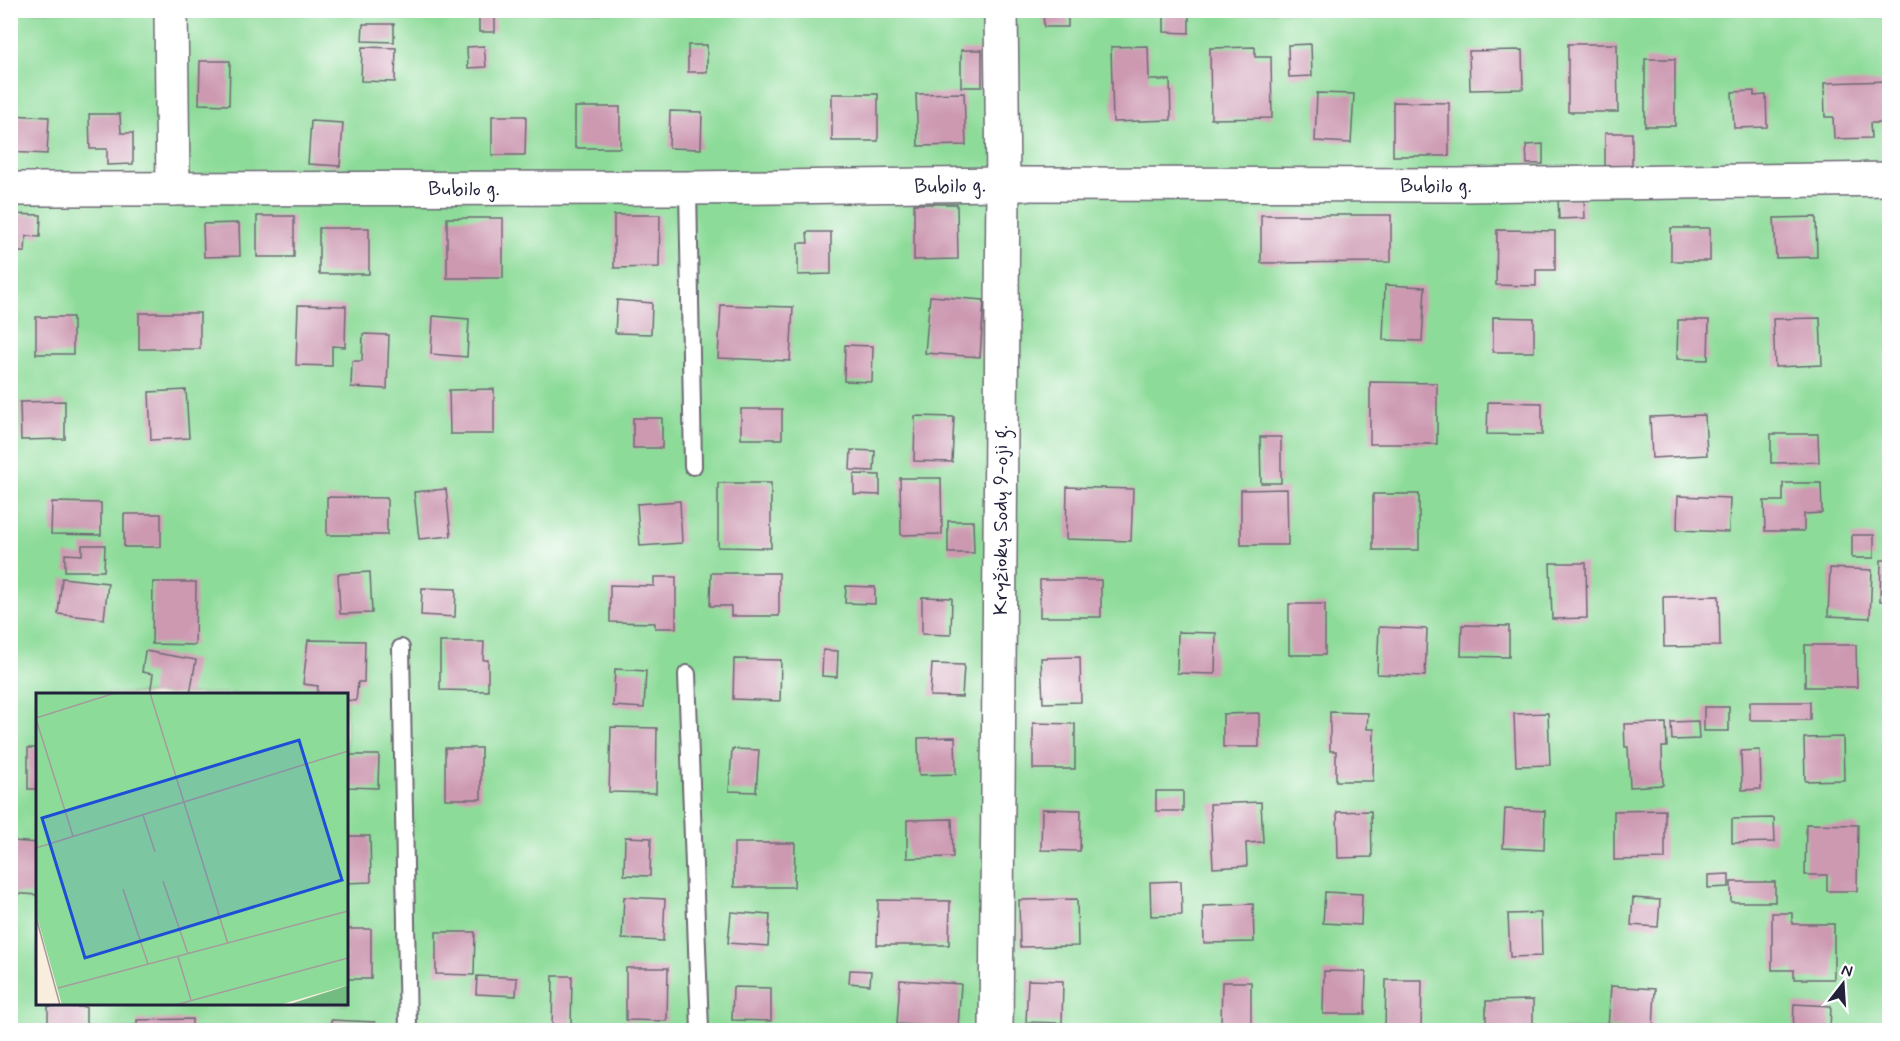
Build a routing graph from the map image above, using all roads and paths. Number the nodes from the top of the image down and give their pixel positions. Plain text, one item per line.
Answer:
1 (171, 10) edge
2 (1001, 10) edge
3 (1890, 179) edge
4 (1003, 184) junction
5 (688, 188) junction
6 (10, 189) edge
7 (173, 189) junction
8 (693, 466) dead end
9 (401, 648) dead end
10 (687, 674) dead end
11 (408, 1030) edge
12 (700, 1030) edge
13 (996, 1030) edge

1 - 7 street
2 - 4 street, Kryžiokų Sodų 9-oji g.
3 - 4 street, Bubilo g.
4 - 5 street, Bubilo g.
4 - 13 street, Kryžiokų Sodų 9-oji g.
5 - 7 street, Bubilo g.
5 - 8 lane
6 - 7 street, Bubilo g.
9 - 11 lane
10 - 12 lane

